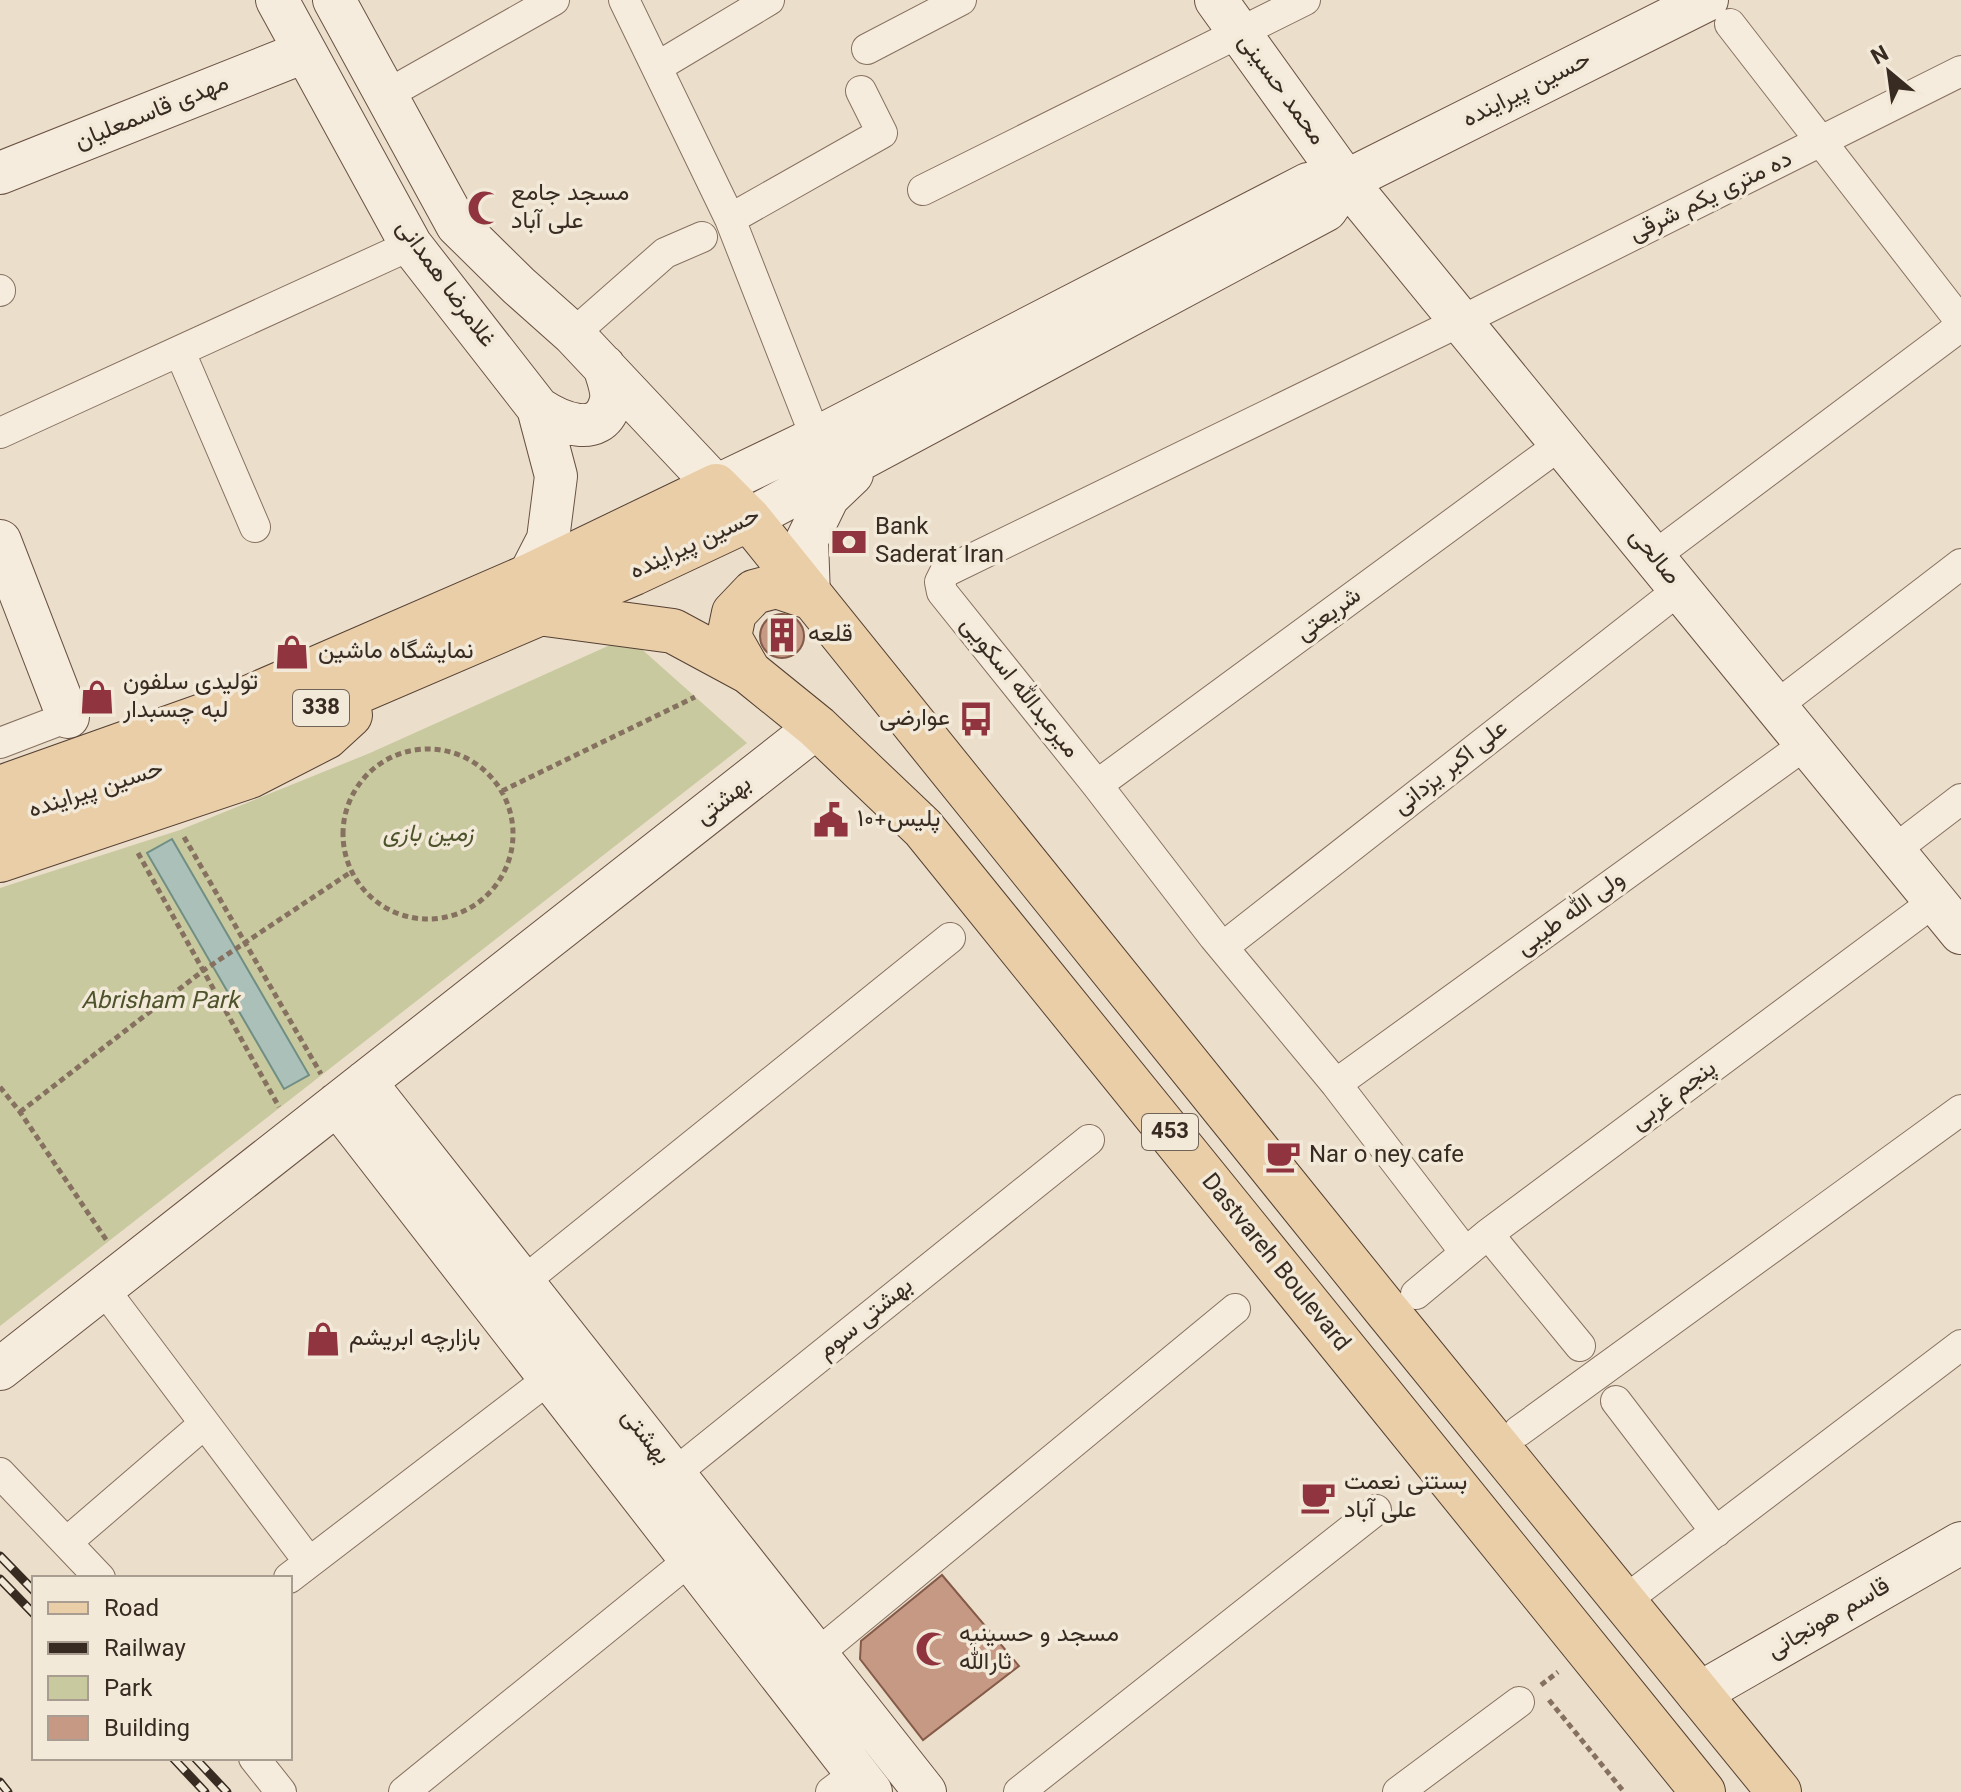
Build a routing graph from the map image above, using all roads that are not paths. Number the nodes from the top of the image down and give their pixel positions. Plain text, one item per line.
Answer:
1 (277, 0) edge
2 (334, 0) edge
3 (554, 0) edge
4 (624, 0) edge
5 (769, 0) edge
6 (961, 0) edge
7 (1216, 0) edge
8 (1305, 0) edge
9 (1719, 12) edge
10 (1240, 33) junction
11 (867, 49) dead end
12 (304, 52) junction
13 (657, 67) junction
14 (1961, 71) edge
15 (861, 91) dead end
16 (386, 95) junction
17 (1822, 143) junction
18 (0, 173) edge
19 (1346, 181) junction
20 (923, 190) dead end
21 (730, 219) junction
22 (702, 237) dead end
23 (411, 245) junction
24 (1461, 321) junction
25 (1961, 324) edge
26 (573, 334) junction
27 (180, 352) junction
28 (604, 366) junction
29 (538, 408) junction
30 (0, 433) edge
31 (816, 438) junction
32 (1561, 444) junction
33 (873, 454) junction
34 (716, 486) junction
35 (749, 519) junction
36 (255, 527) dead end
37 (601, 542) junction
38 (1, 545) edge
39 (1653, 557) junction
40 (1961, 564) edge
41 (634, 573) junction
42 (1680, 589) junction
43 (533, 595) junction
44 (809, 597) junction
45 (749, 672) junction
46 (395, 676) junction
47 (1776, 706) junction
48 (68, 717) joint
49 (817, 727) junction
50 (0, 743) edge
51 (1806, 744) junction
52 (1097, 785) junction
53 (0, 788) edge
54 (1961, 799) edge
55 (0, 822) edge
56 (1893, 851) junction
57 (0, 860) edge
58 (1935, 901) junction
59 (1961, 933) edge
60 (950, 938) dead end
61 (1223, 947) junction
62 (1336, 1084) junction
63 (341, 1087) junction
64 (1961, 1110) edge
65 (1089, 1140) dead end
66 (1476, 1243) junction
67 (523, 1282) junction
68 (103, 1288) junction
69 (1416, 1294) dead end
70 (1235, 1309) dead end
71 (1961, 1345) edge
72 (1580, 1346) dead end
73 (0, 1369) edge
74 (550, 1378) junction
75 (1616, 1401) dead end
76 (204, 1424) junction
77 (1519, 1431) dead end
78 (0, 1473) edge
79 (659, 1486) junction
80 (1376, 1510) dead end
81 (1716, 1532) junction
82 (67, 1542) junction
83 (1961, 1543) edge
84 (691, 1559) junction
85 (299, 1570) edge
86 (98, 1576) edge
87 (1623, 1602) junction
88 (817, 1654) junction
89 (1698, 1694) junction
90 (1519, 1702) dead end
91 (256, 1760) edge
92 (853, 1786) edge
93 (281, 1792) edge
94 (404, 1792) edge
95 (925, 1792) edge
96 (1019, 1792) edge
97 (1398, 1792) edge
98 (1703, 1792) edge
99 (1779, 1792) edge

1 - 12 street, غلامرضا همدانی
2 - 16 street, غلامرضا همدانی
3 - 16 street
4 - 13 street
5 - 13 street
6 - 11 street
7 - 10 street, محمد حسینی
8 - 10 street
9 - 17 street
9 - 19 street, حسین پیراینده / 338
10 - 19 street, محمد حسینی
10 - 20 street
12 - 18 street, مهدی قاسمعلیان
12 - 23 street, غلامرضا همدانی
13 - 21 street
14 - 17 street, ده متری یکم شرقی
15 - 21 street
16 - 26 street, غلامرضا همدانی
17 - 24 street, ده متری یکم شرقی
17 - 25 street
19 - 24 street, صالحی
19 - 31 street, حسین پیراینده / 338
19 - 33 street, حسین پیراینده / 338
21 - 31 street
22 - 26 street
23 - 27 street
23 - 29 street, غلامرضا همدانی
24 - 32 street, صالحی
24 - 52 street, میرعبدالله اسکویی
25 - 39 street
26 - 28 street, غلامرضا همدانی
27 - 30 street
27 - 36 street
28 - 29 street
28 - 34 street, غلامرضا همدانی
29 - 43 street, غلامرضا همدانی
31 - 34 street, حسین پیراینده / 338
32 - 39 street, صالحی
32 - 52 street, شریعتی
33 - 35 street, حسین پیراینده / 338
33 - 44 street
34 - 35 main road, 453
34 - 37 main road, حسین پیراینده / 338
35 - 41 main road, حسین پیراینده / 338
35 - 44 main road, 453
37 - 41 main road
37 - 43 main road, حسین پیراینده / 338
38 - 48 street
39 - 42 street, صالحی
40 - 47 street
41 - 43 main road, حسین پیراینده / 338
41 - 45 main road
42 - 47 street, صالحی
42 - 61 street, علی اکبر یزدانی
43 - 45 main road, Dastvareh Boulevard / 453
43 - 46 main road, حسین پیراینده / 338
43 - 53 main road, حسین پیراینده / 338
44 - 45 main road
44 - 87 main road, 453
45 - 49 main road, Dastvareh Boulevard / 453
46 - 55 main road, حسین پیراینده / 338
46 - 57 main road
47 - 51 street, صالحی
48 - 50 street
49 - 63 street, بهشتی
49 - 98 main road, Dastvareh Boulevard / 453
51 - 56 street, صالحی
51 - 62 street, ولی الله طیبی
52 - 61 street, میرعبدالله اسکویی
54 - 56 street
56 - 58 street, صالحی
58 - 59 street, صالحی
58 - 66 street, پنجم غربی
60 - 67 street
61 - 62 street, میرعبدالله اسکویی
62 - 66 street, میرعبدالله اسکویی
63 - 67 street, بهشتی
63 - 68 street, بهشتی
63 - 74 street
64 - 77 street
65 - 79 street, بهشتی سوم
66 - 69 street, پنجم غربی
66 - 72 street, میرعبدالله اسکویی
67 - 79 street, بهشتی
68 - 73 street, بهشتی
68 - 76 street
70 - 88 street
71 - 81 street
74 - 79 street
74 - 85 street
75 - 81 street
76 - 82 street
76 - 85 street
78 - 82 street
79 - 84 street
79 - 88 street, بهشتی
80 - 96 street
81 - 87 street
82 - 86 street
83 - 89 street, قاسم هونجانی
84 - 92 street
84 - 94 street
87 - 89 main road, 453
88 - 95 street, بهشتی
89 - 99 main road, 453
90 - 97 street
91 - 93 street

